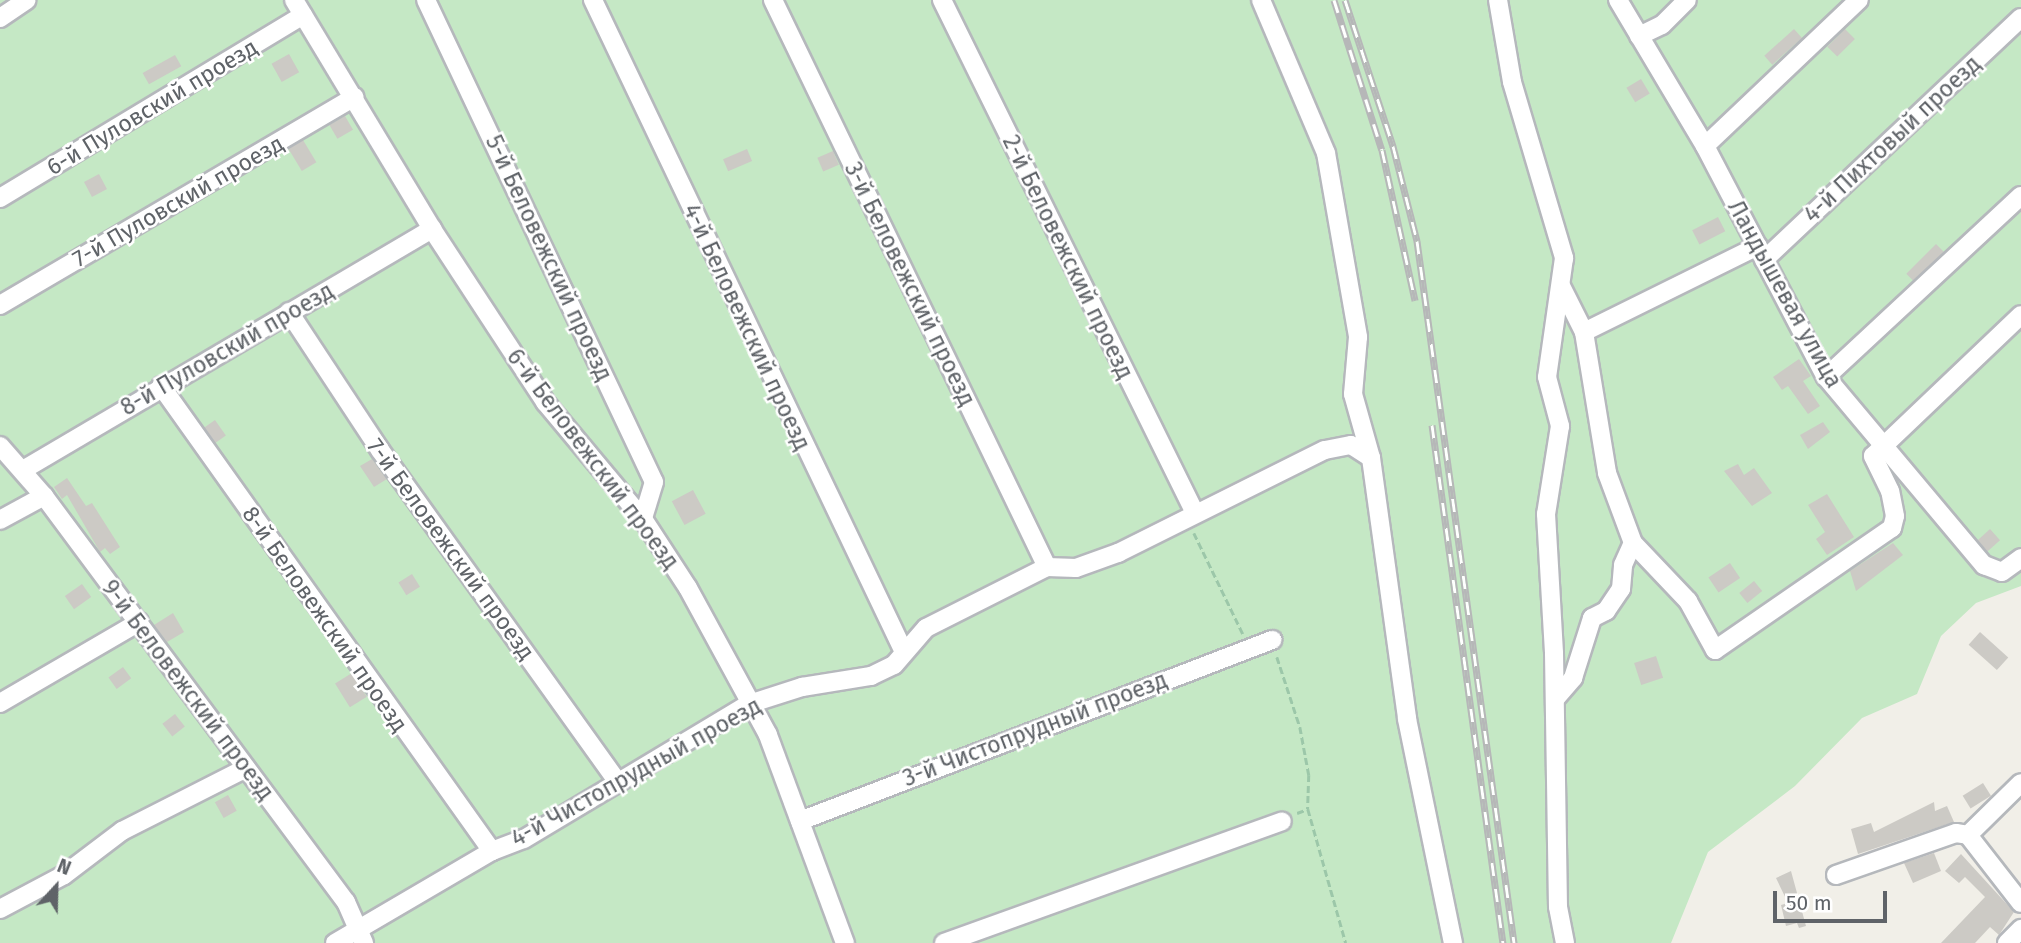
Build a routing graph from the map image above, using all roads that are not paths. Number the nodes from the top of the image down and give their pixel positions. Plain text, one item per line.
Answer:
1 (27, 0) edge
2 (426, 0) edge
3 (593, 0) edge
4 (773, 0) edge
5 (942, 0) edge
6 (1261, 0) edge
7 (1498, 0) edge
8 (1618, 0) edge
9 (1687, 0) edge
10 (1859, 0) edge
11 (298, 7) edge
12 (0, 18) edge
13 (2021, 18) edge
14 (1639, 36) junction
15 (355, 97) junction
16 (1705, 146) junction
17 (2021, 196) edge
18 (0, 198) edge
19 (432, 229) junction
20 (1761, 253) junction
21 (1561, 286) junction
22 (0, 305) edge
23 (289, 312) junction
24 (2021, 315) edge
25 (1584, 332) junction
26 (1826, 377) junction
27 (160, 386) junction
28 (0, 446) edge
29 (1882, 446) junction
30 (1371, 458) junction
31 (23, 470) junction
32 (44, 496) junction
33 (1191, 515) junction
34 (643, 519) junction
35 (0, 520) edge
36 (1633, 543) junction
37 (2021, 558) edge
38 (1047, 567) junction
39 (139, 622) junction
40 (1272, 640) road end
41 (904, 652) junction
42 (1555, 699) junction
43 (0, 703) edge
44 (749, 704) junction
45 (246, 768) junction
46 (618, 783) junction
47 (2021, 783) edge
48 (800, 821) junction
49 (1282, 821) road end
50 (1968, 835) junction
51 (492, 850) junction
52 (1836, 875) dead end
53 (2021, 903) edge
54 (0, 909) edge
55 (2021, 929) edge
56 (362, 937) edge
57 (335, 943) edge
58 (845, 943) edge
59 (944, 943) edge
60 (1453, 943) edge
61 (1565, 943) edge
62 (2007, 943) edge

1 - 12 street
2 - 34 street, 5-й Беловежский проезд
3 - 41 street, 4-й Беловежский проезд
4 - 38 street, 3-й Беловежский проезд
5 - 33 street, 2-й Беловежский проезд
6 - 30 street
7 - 21 street
8 - 14 street, Ландышевая улица
9 - 14 street
10 - 16 street
11 - 15 street, 6-й Беловежский проезд
11 - 18 street, 6-й Пуловский проезд
13 - 20 street, 4-й Пихтовый проезд
14 - 16 street, Ландышевая улица
15 - 19 street, 6-й Беловежский проезд
15 - 22 street, 7-й Пуловский проезд
16 - 20 street, Ландышевая улица
17 - 26 street
19 - 23 street, 8-й Пуловский проезд
19 - 34 street, 6-й Беловежский проезд
20 - 25 street, 4-й Пихтовый проезд
20 - 26 street, Ландышевая улица
21 - 25 street
21 - 42 street
23 - 27 street, 8-й Пуловский проезд
23 - 46 street, 7-й Беловежский проезд
24 - 29 street
25 - 36 street
26 - 29 street, Ландышевая улица
27 - 31 street, 8-й Пуловский проезд
27 - 51 street, 8-й Беловежский проезд
28 - 31 street, 9-й Беловежский проезд
29 - 36 street
29 - 37 street, Ландышевая улица
30 - 33 street, 4-й Чистопрудный проезд
30 - 60 street
31 - 32 street, 9-й Беловежский проезд
32 - 35 street
32 - 39 street, 9-й Беловежский проезд
33 - 38 street, 4-й Чистопрудный проезд
34 - 44 street, 6-й Беловежский проезд
36 - 42 street
38 - 41 street, 4-й Чистопрудный проезд
39 - 43 street
39 - 45 street, 9-й Беловежский проезд
40 - 48 street, 3-й Чистопрудный проезд
41 - 44 street, 4-й Чистопрудный проезд
42 - 61 street
44 - 46 street, 4-й Чистопрудный проезд
44 - 48 street, 6-й Беловежский проезд
45 - 54 street
45 - 56 street, 9-й Беловежский проезд
46 - 51 street, 4-й Чистопрудный проезд
47 - 50 street
48 - 58 street, 6-й Беловежский проезд
49 - 59 street
50 - 52 street
50 - 53 street
51 - 56 street, 4-й Чистопрудный проезд
55 - 62 street
56 - 57 street, 4-й Чистопрудный проезд

